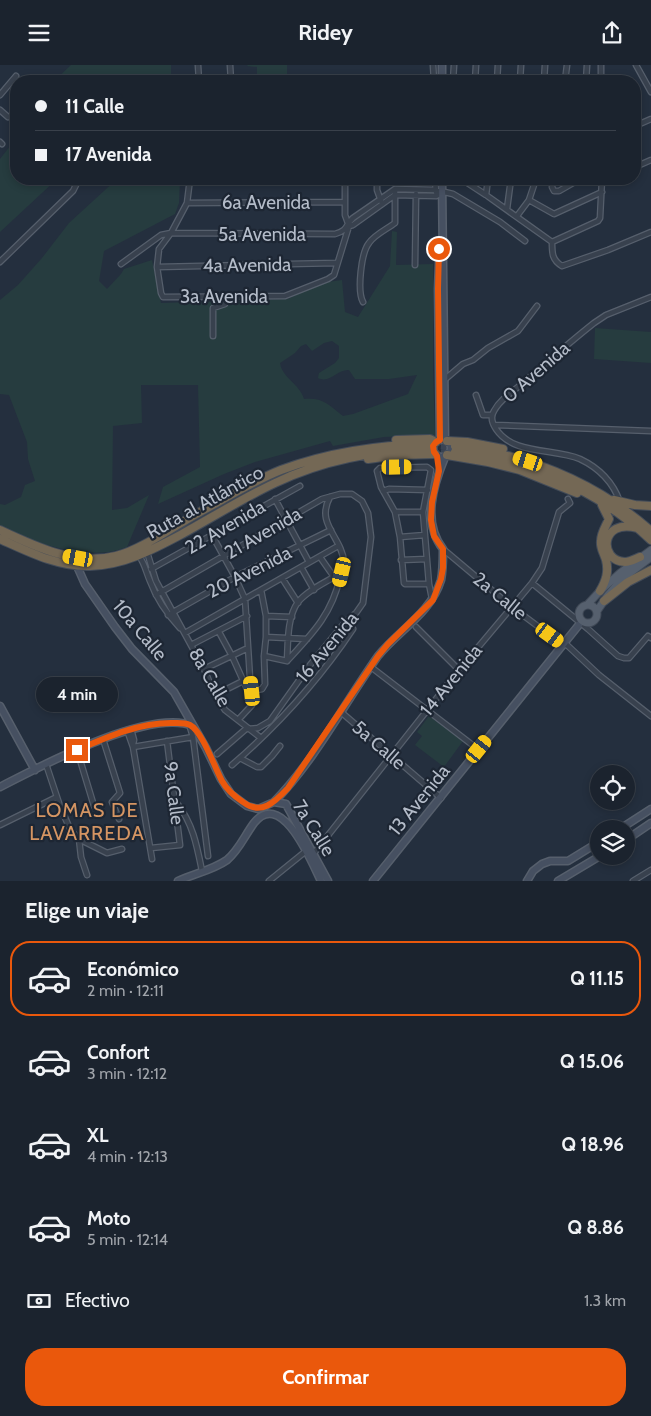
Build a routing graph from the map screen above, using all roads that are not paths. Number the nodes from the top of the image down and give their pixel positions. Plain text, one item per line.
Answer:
1 (636, 65) edge
2 (10, 83) edge
3 (651, 92) edge
4 (0, 95) edge
5 (0, 110) edge
6 (8, 117) dead end
7 (76, 185) edge
8 (189, 185) edge
9 (346, 185) edge
10 (377, 185) edge
11 (437, 185) edge
12 (440, 185) edge
13 (472, 185) edge
14 (487, 185) edge
15 (510, 185) edge
16 (534, 185) edge
17 (552, 185) edge
18 (569, 185) edge
19 (602, 185) edge
20 (395, 189) junction
21 (438, 193) junction
22 (602, 193) junction
23 (416, 194) junction
24 (395, 195) junction
25 (486, 195) junction
26 (529, 200) junction
27 (345, 202) junction
28 (382, 202) junction
29 (187, 203) junction
30 (507, 209) junction
31 (517, 216) junction
32 (349, 226) junction
33 (651, 232) edge
34 (171, 233) junction
35 (525, 241) dead end
36 (552, 242) junction
37 (0, 262) edge
38 (336, 263) junction
39 (121, 264) dead end
40 (415, 265) dead end
41 (157, 267) junction
42 (226, 296) junction
43 (651, 297) edge
44 (362, 302) dead end
45 (537, 306) dead end
46 (214, 336) dead end
47 (441, 381) junction
48 (476, 395) dead end
49 (492, 415) junction
50 (494, 425) junction
51 (651, 431) edge
52 (442, 448) junction
53 (312, 464) junction
54 (300, 486) dead end
55 (431, 488) junction
56 (383, 491) junction
57 (330, 497) junction
58 (598, 498) junction
59 (275, 499) junction
60 (568, 499) dead end
61 (620, 502) junction
62 (651, 506) edge
63 (395, 512) junction
64 (423, 512) junction
65 (368, 513) joint
66 (287, 519) junction
67 (638, 529) junction
68 (0, 530) edge
69 (331, 530) junction
70 (651, 531) edge
71 (212, 535) junction
72 (424, 535) junction
73 (400, 537) junction
74 (0, 539) edge
75 (651, 540) edge
76 (301, 545) junction
77 (338, 546) junction
78 (443, 549) junction
79 (651, 550) edge
80 (148, 552) junction
81 (139, 555) junction
82 (224, 557) junction
83 (320, 557) junction
84 (645, 558) edge
85 (427, 559) junction
86 (401, 560) junction
87 (309, 562) junction
88 (77, 566) junction
89 (301, 567) junction
90 (152, 569) junction
91 (651, 570) edge
92 (342, 572) junction
93 (235, 577) junction
94 (334, 577) junction
95 (282, 578) junction
96 (532, 583) junction
97 (429, 584) junction
98 (314, 589) junction
99 (261, 590) junction
100 (600, 591) junction
101 (162, 592) junction
102 (156, 595) junction
103 (245, 599) junction
104 (433, 600) junction
105 (604, 601) junction
106 (298, 603) junction
107 (588, 604) junction
108 (512, 607) junction
109 (597, 611) junction
110 (174, 612) junction
111 (168, 615) junction
112 (247, 616) junction
113 (266, 616) junction
114 (292, 617) junction
115 (581, 622) junction
116 (416, 627) dead end
117 (353, 629) dead end
118 (219, 632) junction
119 (185, 633) junction
120 (266, 637) junction
121 (651, 638) edge
122 (288, 639) junction
123 (307, 639) junction
124 (191, 645) junction
125 (563, 645) junction
126 (248, 648) junction
127 (232, 656) junction
128 (264, 656) junction
129 (287, 661) junction
130 (371, 667) junction
131 (204, 669) junction
132 (459, 670) junction
133 (243, 681) junction
134 (252, 693) junction
135 (215, 695) junction
136 (0, 706) edge
137 (427, 710) junction
138 (185, 711) junction
139 (341, 712) junction
140 (651, 715) edge
141 (238, 720) junction
142 (179, 723) junction
143 (191, 725) junction
144 (248, 728) junction
145 (129, 729) junction
146 (192, 735) junction
147 (261, 738) junction
148 (103, 739) junction
149 (167, 741) junction
150 (133, 746) junction
151 (280, 746) dead end
152 (479, 749) junction
153 (77, 750) junction
154 (217, 755) dead end
155 (391, 755) junction
156 (240, 758) junction
157 (46, 765) junction
158 (232, 765) dead end
159 (35, 770) junction
160 (1, 785) edge
161 (288, 788) junction
162 (57, 797) junction
163 (440, 797) junction
164 (176, 802) junction
165 (280, 803) junction
166 (94, 806) dead end
167 (248, 806) junction
168 (651, 809) edge
169 (277, 816) junction
170 (119, 819) dead end
171 (634, 820) edge
172 (254, 823) junction
173 (651, 823) edge
174 (0, 825) edge
175 (635, 834) edge
176 (80, 839) junction
177 (150, 848) junction
178 (590, 848) edge
179 (122, 849) dead end
180 (310, 852) junction
181 (208, 856) dead end
182 (152, 859) dead end
183 (590, 862) edge
184 (651, 870) edge
185 (202, 871) junction
186 (87, 875) dead end
187 (178, 881) edge
188 (268, 881) edge
189 (321, 881) edge
190 (328, 881) edge
191 (373, 881) edge
192 (527, 881) edge
193 (558, 881) edge
194 (634, 881) edge

1 - 3 street
2 - 4 street
5 - 6 street
7 - 37 street
8 - 29 street
9 - 27 street
10 - 28 street
11 - 21 street
12 - 21 street
13 - 25 street
14 - 25 street
15 - 30 street
16 - 26 street
17 - 18 street
19 - 22 street
20 - 21 street
20 - 24 street
20 - 28 street, 5a Avenida
21 - 23 street
21 - 35 street
21 - 47 street
22 - 26 street
22 - 36 street
23 - 24 street
23 - 40 street
24 - 28 street, 5a Avenida
24 - 44 street
25 - 30 street
26 - 31 street
27 - 29 street, 6a Avenida
27 - 32 street
28 - 32 street, 5a Avenida
29 - 34 street
30 - 31 street
31 - 36 street
32 - 34 street, 5a Avenida
32 - 38 street
33 - 36 street
34 - 39 street
34 - 41 street
38 - 41 street, 4a Avenida
38 - 42 street, 3a Avenida
41 - 42 street, 3a Avenida
42 - 46 street
43 - 49 street, 0 Avenida
45 - 47 street
47 - 52 street
48 - 49 street
49 - 50 street, 0 Avenida
50 - 51 street
50 - 61 street, 0 Avenida
52 - 53 highway
52 - 53 highway
52 - 55 street
52 - 58 highway
52 - 58 highway
53 - 68 highway, Ruta al Atlántico
53 - 80 highway, Ruta al Atlántico
54 - 59 street, 22 Avenida
55 - 56 street
55 - 56 street
55 - 64 street
55 - 78 street
56 - 63 street
57 - 65 street, 21 Avenida
57 - 66 street, 21 Avenida
57 - 69 street
58 - 61 highway
58 - 67 highway
58 - 70 highway
58 - 100 highway
59 - 66 street
59 - 71 street, 22 Avenida
60 - 96 street, 14 Avenida
61 - 62 highway
63 - 64 street
63 - 73 street
64 - 72 street
65 - 144 street, 16 Avenida
66 - 76 street
66 - 82 street, 21 Avenida
67 - 75 highway
67 - 84 highway
69 - 76 street, 20 Avenida
69 - 77 street
71 - 82 street
71 - 90 street, 22 Avenida
72 - 73 street
72 - 85 street
73 - 86 street
74 - 88 highway, Ruta al Atlántico
76 - 87 street
76 - 93 street, 20 Avenida
77 - 83 street
77 - 92 street
78 - 104 street
78 - 108 street, 2a Calle
79 - 84 main road
80 - 81 highway, Ruta al Atlántico
80 - 90 street, 8a Calle
81 - 88 highway, Ruta al Atlántico
81 - 102 street, 8a Calle
82 - 93 street
82 - 101 street, 21 Avenida
83 - 87 street
83 - 94 street
84 - 100 main road
84 - 105 main road
85 - 86 street
85 - 97 street
86 - 97 street
87 - 89 street
88 - 138 street, 10a Calle
89 - 95 street
89 - 98 street
90 - 101 street, 8a Calle
91 - 105 highway
92 - 94 street
92 - 123 street
93 - 103 street
93 - 110 street, 20 Avenida
94 - 98 street
95 - 99 street
95 - 106 street
96 - 108 street, 14 Avenida
96 - 115 street
97 - 104 street
98 - 106 street
99 - 103 street
99 - 113 street
100 - 107 main road
101 - 102 street, 21 Avenida
101 - 110 street, 8a Calle
102 - 111 street, 8a Calle
103 - 112 street
103 - 119 street
104 - 130 street
105 - 109 main road
106 - 114 street
107 - 109 main road
107 - 115 main road
108 - 125 street, 2a Calle
108 - 132 street, 14 Avenida
109 - 115 main road
110 - 111 street, 20 Avenida
110 - 119 street, 8a Calle
111 - 119 street, 8a Calle
112 - 118 street
112 - 126 street
113 - 114 street
113 - 120 street
114 - 122 street
115 - 121 street
115 - 125 street, 13 Avenida
116 - 132 street
117 - 147 street
118 - 124 street
118 - 127 street
119 - 124 street, 8a Calle
120 - 122 street
120 - 128 street
122 - 123 street
122 - 129 street
123 - 129 street
124 - 131 street, 8a Calle
125 - 140 street, 2a Calle
125 - 152 street, 13 Avenida
126 - 127 street
126 - 134 street
127 - 131 street
127 - 133 street
128 - 129 street, 16 Avenida
128 - 134 street
130 - 137 street
130 - 139 street
131 - 135 street, 8a Calle
132 - 137 street, 14 Avenida
133 - 134 street
133 - 135 street
134 - 141 street
135 - 141 street, 8a Calle
136 - 159 street
137 - 152 street
137 - 155 street, 14 Avenida
138 - 142 street
138 - 143 street, 10a Calle
139 - 155 street, 5a Calle
139 - 161 street
141 - 144 street, 8a Calle
142 - 143 street
142 - 145 street
143 - 146 street
143 - 167 street
144 - 147 street, 8a Calle
144 - 154 street, 16 Avenida
145 - 148 street
145 - 150 street
146 - 149 street
146 - 181 street
147 - 156 street
148 - 153 street
148 - 170 street
149 - 150 street
149 - 164 street, 9a Calle
150 - 177 street
151 - 156 street
152 - 163 street, 13 Avenida
153 - 157 street
153 - 166 street
155 - 163 street, 5a Calle
155 - 180 street, 14 Avenida
156 - 158 street
157 - 159 street
157 - 162 street
159 - 160 street
161 - 165 street
161 - 165 street
162 - 174 street
162 - 176 street
163 - 191 street, 13 Avenida
164 - 177 street, 9a Calle
164 - 185 street
165 - 167 street, 7a Calle
165 - 169 street
165 - 180 street, 7a Calle
167 - 172 street
168 - 171 street
169 - 172 street, 7a Calle
169 - 180 street, 7a Calle
172 - 185 street
173 - 175 street
176 - 179 street
176 - 186 street
177 - 182 street
178 - 192 street
180 - 188 street, 14 Avenida
180 - 189 street, 7a Calle
180 - 190 street, 7a Calle
183 - 193 street
184 - 194 street
185 - 187 street

